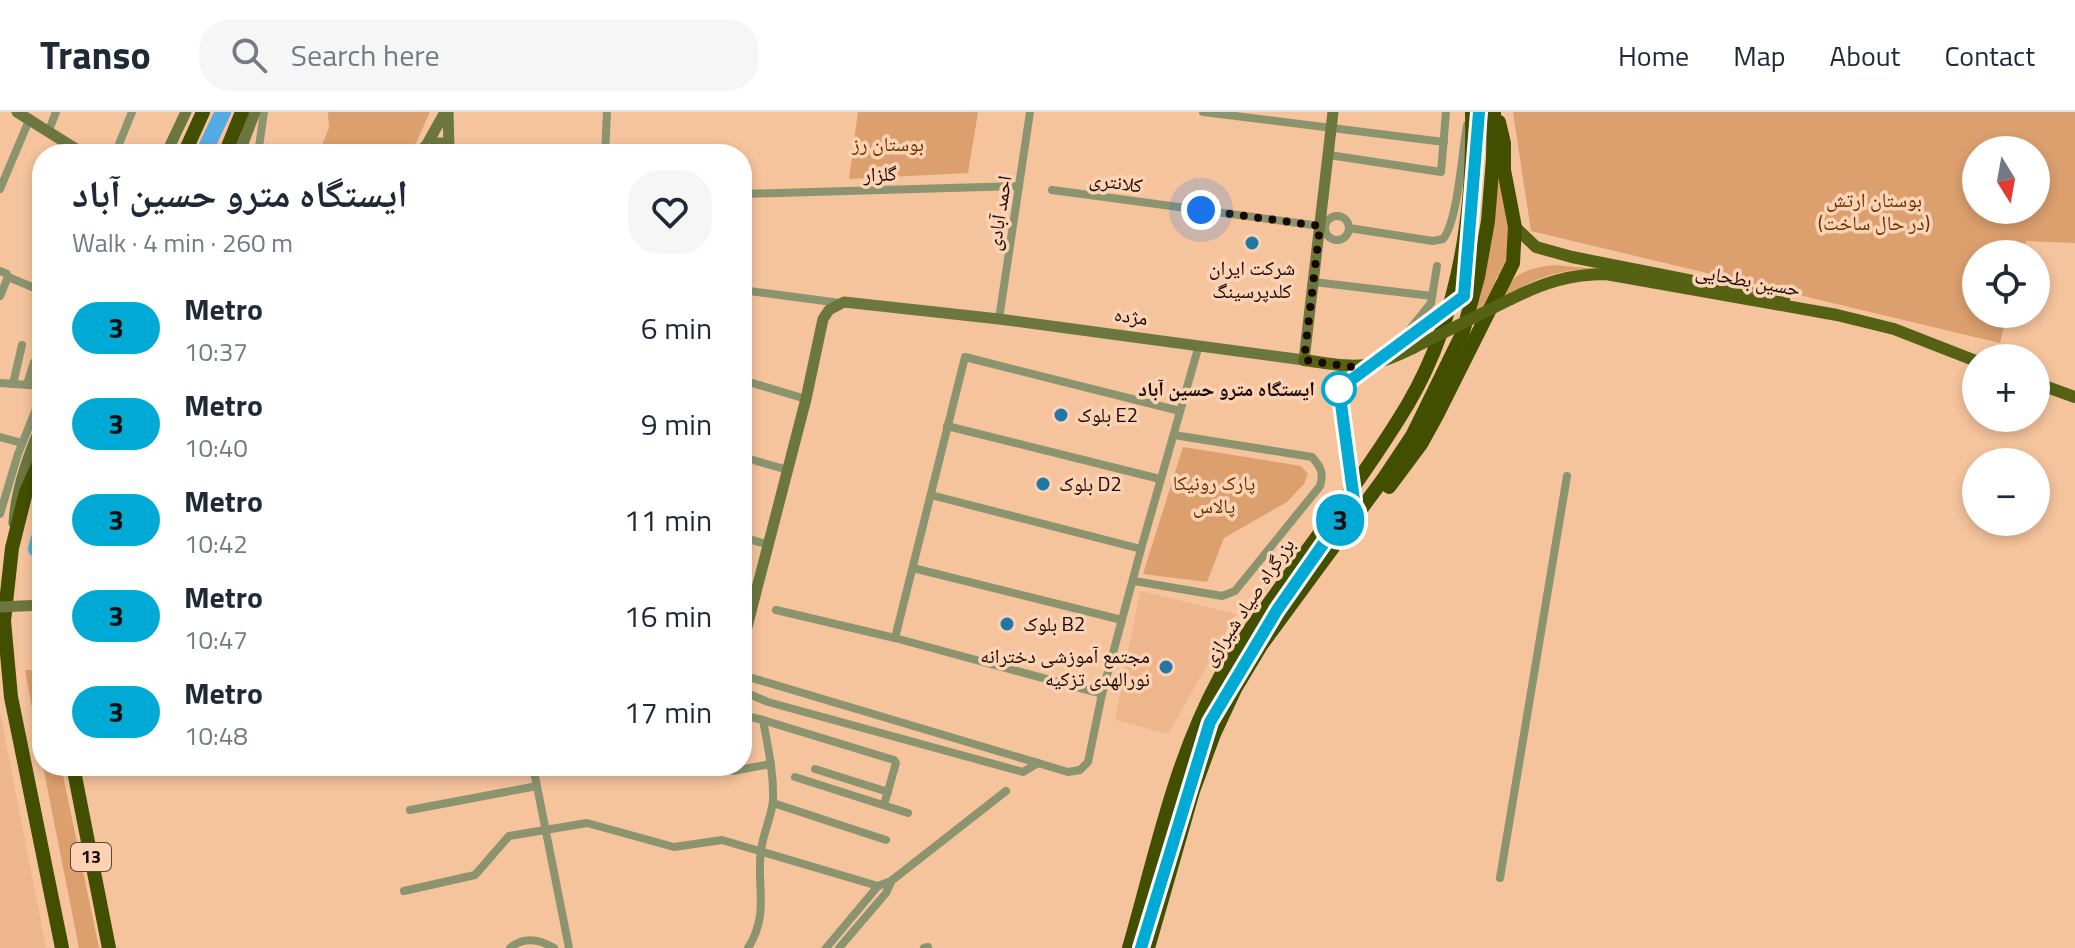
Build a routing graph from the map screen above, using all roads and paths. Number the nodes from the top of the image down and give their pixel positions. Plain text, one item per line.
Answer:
1 (17, 112) edge
2 (56, 112) edge
3 (132, 112) edge
4 (186, 112) edge
5 (203, 112) edge
6 (242, 112) edge
7 (255, 112) edge
8 (264, 112) edge
9 (446, 112) edge
10 (607, 112) edge
11 (1030, 112) edge
12 (1203, 112) edge
13 (1333, 112) edge
14 (1446, 112) edge
15 (1470, 112) edge
16 (1496, 112) edge
17 (30, 118) junction
18 (1332, 127) junction
19 (49, 130) junction
20 (1444, 142) junction
21 (69, 144) edge
22 (119, 144) edge
23 (171, 144) edge
24 (189, 144) edge
25 (229, 144) edge
26 (243, 144) edge
27 (259, 144) edge
28 (427, 144) edge
29 (449, 144) edge
30 (605, 144) edge
31 (1329, 155) junction
32 (1019, 186) junction
33 (0, 189) edge
34 (1052, 190) dead end
35 (752, 194) edge
36 (1323, 224) junction
37 (1515, 227) junction
38 (1349, 228) junction
39 (1332, 239) junction
40 (1437, 266) dead end
41 (4, 274) edge
42 (1314, 282) junction
43 (32, 286) edge
44 (752, 291) edge
45 (0, 296) edge
46 (1432, 296) junction
47 (840, 303) junction
48 (1837, 315) junction
49 (999, 319) junction
50 (1398, 344) dead end
51 (22, 345) dead end
52 (1199, 345) junction
53 (1413, 348) joint
54 (1962, 356) edge
55 (1304, 360) junction
56 (32, 368) edge
57 (0, 383) edge
58 (752, 383) edge
59 (13, 384) junction
60 (27, 384) junction
61 (32, 385) edge
62 (2050, 388) edge
63 (2075, 397) edge
64 (806, 399) junction
65 (1180, 411) junction
66 (32, 418) edge
67 (947, 426) junction
68 (1174, 435) junction
69 (0, 437) edge
70 (22, 443) junction
71 (32, 448) edge
72 (752, 460) edge
73 (788, 470) junction
74 (1567, 476) dead end
75 (32, 478) edge
76 (1160, 479) junction
77 (931, 495) junction
78 (1, 507) edge
79 (1345, 533) junction
80 (752, 540) edge
81 (769, 545) junction
82 (12, 548) junction
83 (1141, 549) junction
84 (913, 568) junction
85 (1134, 581) junction
86 (752, 591) edge
87 (757, 593) junction
88 (32, 605) edge
89 (0, 607) edge
90 (776, 610) dead end
91 (752, 611) edge
92 (1122, 620) junction
93 (895, 638) junction
94 (752, 678) edge
95 (1102, 694) junction
96 (752, 695) edge
97 (752, 717) edge
98 (763, 720) junction
99 (1038, 763) junction
100 (771, 764) junction
101 (752, 768) edge
102 (815, 769) dead end
103 (75, 776) edge
104 (535, 776) edge
105 (795, 777) dead end
106 (537, 786) junction
107 (1006, 791) dead end
108 (888, 792) junction
109 (773, 803) junction
110 (884, 805) junction
111 (410, 810) dead end
112 (908, 813) dead end
113 (546, 830) junction
114 (886, 840) dead end
115 (760, 851) junction
116 (1500, 878) dead end
117 (891, 881) junction
118 (878, 886) junction
119 (404, 891) dead end
120 (62, 948) edge
121 (109, 948) edge
122 (510, 948) edge
123 (554, 948) edge
124 (569, 948) edge
125 (748, 948) edge
126 (826, 948) edge
127 (839, 948) edge
128 (1129, 948) edge
129 (1148, 948) edge

1 - 17 main road
2 - 19 street
3 - 22 street
4 - 23 main road
5 - 24 highway
6 - 25 highway
7 - 26 main road
8 - 27 street
9 - 28 main road
9 - 29 main road
10 - 30 street
11 - 32 street, احمد آبادی
12 - 18 street
13 - 18 main road
14 - 20 street
15 - 38 street
15 - 128 highway, بزرگراه صیاد شیرازی
16 - 37 highway
16 - 79 highway, بزرگراه صیاد شیرازی
17 - 19 main road
17 - 33 street
18 - 20 street
18 - 31 main road
19 - 21 main road
20 - 31 street
31 - 36 main road
32 - 35 street, گلزار
32 - 49 street, احمد آبادی
34 - 36 street, کلانتری
36 - 38 street
36 - 39 street, کلانتری
36 - 39 street
36 - 42 main road
37 - 48 main road
37 - 79 highway
38 - 39 street
40 - 46 street
41 - 43 street
41 - 45 street
42 - 46 street
42 - 55 main road
44 - 47 street, مژده
46 - 50 street
47 - 49 main road, مژده
47 - 64 main road
48 - 53 main road, حسین بطحایی, bridge
48 - 54 main road, حسین بطحایی
49 - 52 main road, مژده
51 - 59 street
52 - 55 main road, مژده
52 - 65 street
53 - 55 main road, مژده
56 - 60 street
57 - 59 street
58 - 64 street
59 - 60 street
60 - 61 street
62 - 63 main road
64 - 73 main road
65 - 67 street
65 - 68 street
66 - 70 street
67 - 76 street
67 - 77 street
68 - 76 street
68 - 85 street
69 - 70 street
70 - 78 street
71 - 82 main road
72 - 73 street
73 - 81 main road
74 - 116 street
75 - 82 highway, 13
76 - 83 street
77 - 83 street
77 - 84 street
79 - 129 highway, بزرگراه صیاد شیرازی
80 - 81 street
81 - 87 main road
82 - 120 highway, 13
83 - 85 street
84 - 92 street
84 - 93 street
85 - 92 street
86 - 87 street
87 - 91 main road
88 - 89 main road, bridge
90 - 93 street
92 - 95 street
93 - 95 street
94 - 99 street
95 - 99 street
96 - 99 street
97 - 98 street
98 - 100 street
98 - 108 street
100 - 101 street
100 - 109 street
102 - 108 street
103 - 121 highway, 13
104 - 106 street
105 - 110 street
106 - 111 street
106 - 113 street
107 - 117 street
108 - 110 street
109 - 114 street
109 - 115 street
110 - 112 street
113 - 115 street
113 - 119 street
113 - 124 street
115 - 118 street
115 - 125 street
117 - 118 street
117 - 127 street
118 - 126 street
122 - 123 street

